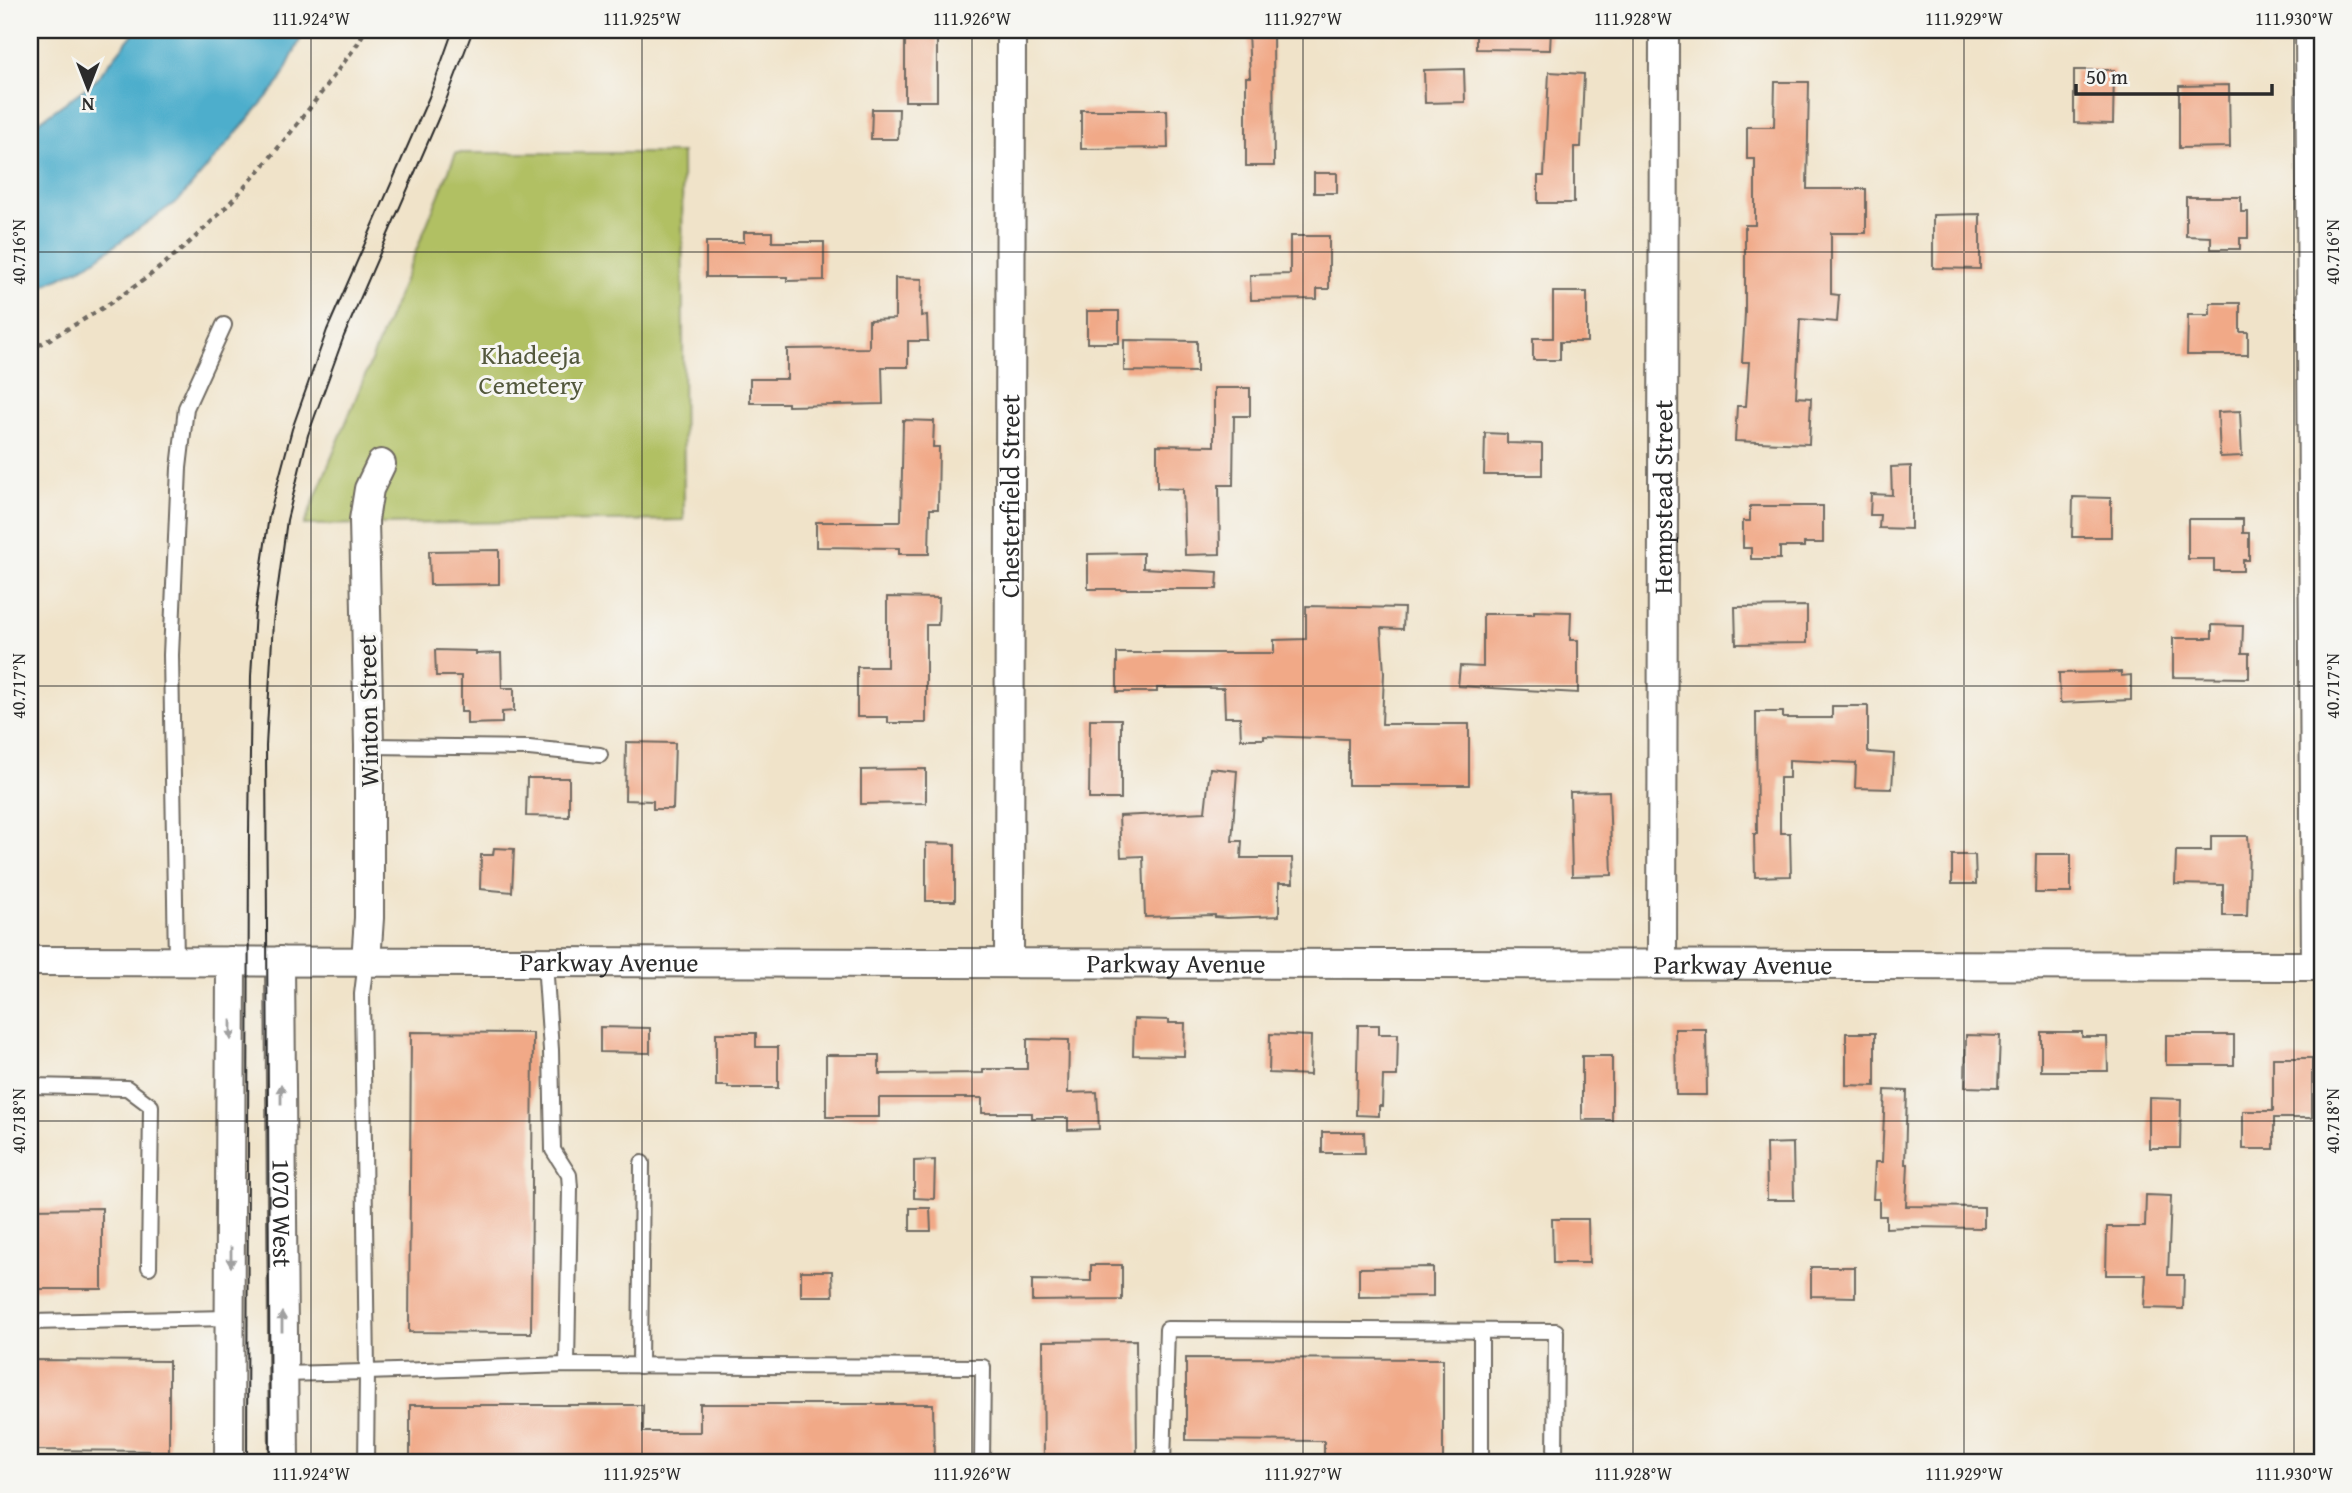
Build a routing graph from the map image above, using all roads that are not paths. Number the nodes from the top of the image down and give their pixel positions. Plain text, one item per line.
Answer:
1 (1011, 30) edge
2 (1664, 30) edge
3 (2310, 30) edge
4 (224, 326) dead end
5 (2317, 402) edge
6 (381, 464) dead end
7 (369, 746) junction
8 (600, 755) dead end
9 (30, 961) edge
10 (176, 961) junction
11 (232, 961) junction
12 (280, 961) junction
13 (366, 961) junction
14 (545, 962) junction
15 (1009, 963) junction
16 (1662, 964) junction
17 (2319, 966) edge
18 (30, 1086) edge
19 (642, 1163) dead end
20 (149, 1267) dead end
21 (230, 1318) junction
22 (30, 1322) edge
23 (1481, 1331) junction
24 (567, 1365) junction
25 (640, 1366) junction
26 (367, 1372) junction
27 (282, 1374) junction
28 (229, 1463) edge
29 (284, 1463) edge
30 (366, 1463) edge
31 (982, 1463) edge
32 (1163, 1463) edge
33 (1481, 1463) edge
34 (1555, 1463) edge

1 - 15 street, Chesterfield Street
2 - 16 street, Hempstead Street
3 - 5 street
4 - 10 lane
5 - 17 street
6 - 7 street, Winton Street
7 - 8 lane
7 - 13 street, Winton Street
9 - 10 street, Parkway Avenue
10 - 11 street, Parkway Avenue
11 - 12 street, Parkway Avenue
11 -> 21 street, 1070 West
12 - 13 street, Parkway Avenue
27 -> 12 street, 1070 West
13 - 14 street, Parkway Avenue
13 - 26 lane
14 - 15 street, Parkway Avenue
14 - 24 lane
15 - 16 street, Parkway Avenue
16 - 17 street, Parkway Avenue
18 - 20 lane
19 - 25 lane
21 - 22 lane
21 - 28 street, 1070 West
23 - 32 lane
23 - 33 lane
23 - 34 lane
24 - 25 lane
24 - 26 lane
25 - 31 lane
26 - 27 lane
26 - 30 lane
27 - 29 street, 1070 West

